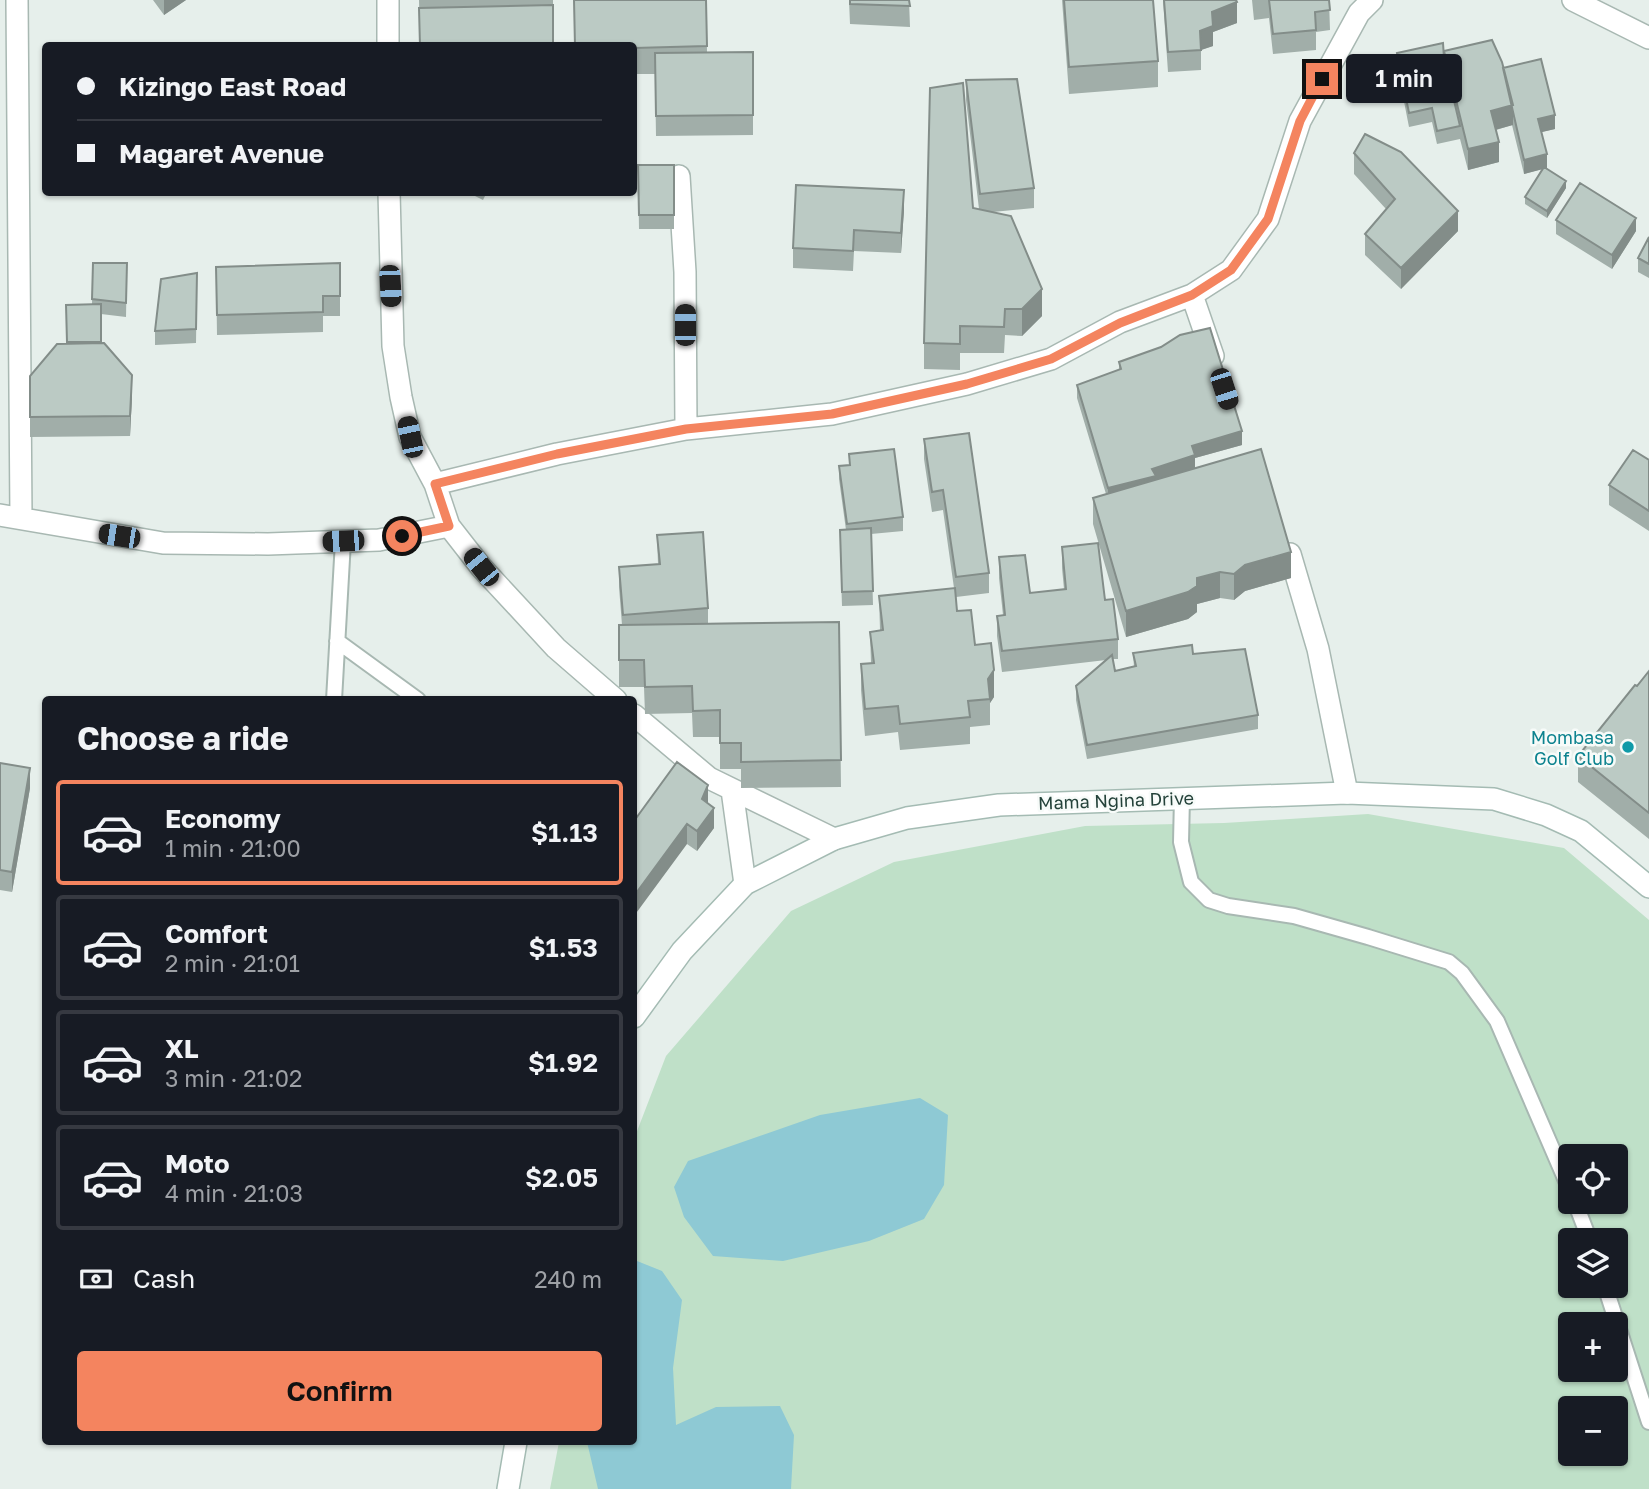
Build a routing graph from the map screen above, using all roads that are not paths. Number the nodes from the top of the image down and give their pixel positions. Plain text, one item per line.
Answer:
1 (17, 0) edge
2 (388, 0) edge
3 (1372, 0) edge
4 (1573, 0) edge
5 (1649, 38) edge
6 (388, 42) edge
7 (679, 176) dead end
8 (389, 196) edge
9 (1192, 295) junction
10 (1218, 372) edge
11 (686, 429) junction
12 (435, 484) junction
13 (10, 516) edge
14 (449, 526) junction
15 (343, 541) junction
16 (1290, 554) edge
17 (337, 641) junction
18 (334, 696) edge
19 (413, 696) edge
20 (612, 696) edge
21 (637, 718) edge
22 (732, 790) junction
23 (1347, 793) junction
24 (1182, 797) junction
25 (834, 839) junction
26 (745, 884) junction
27 (1649, 887) edge
28 (637, 1013) edge
29 (1558, 1162) edge
30 (1609, 1298) edge
31 (1649, 1422) edge
32 (515, 1445) edge
33 (508, 1489) edge

1 - 13 street
2 - 6 street
3 - 9 street
4 - 5 street
7 - 11 street
8 - 12 street
9 - 10 street
9 - 11 street
11 - 12 street
12 - 14 street
13 - 15 street
14 - 15 street
14 - 20 street
15 - 17 lane
16 - 23 street
17 - 18 lane
17 - 19 lane
21 - 22 street
22 - 25 street
22 - 26 street
23 - 24 street, Mama Ngina Drive
23 - 27 street, Mama Ngina Drive
24 - 25 street, Mama Ngina Drive
24 - 29 lane
25 - 26 street, Mama Ngina Drive
26 - 28 street, Mama Ngina Drive
30 - 31 lane
32 - 33 street

